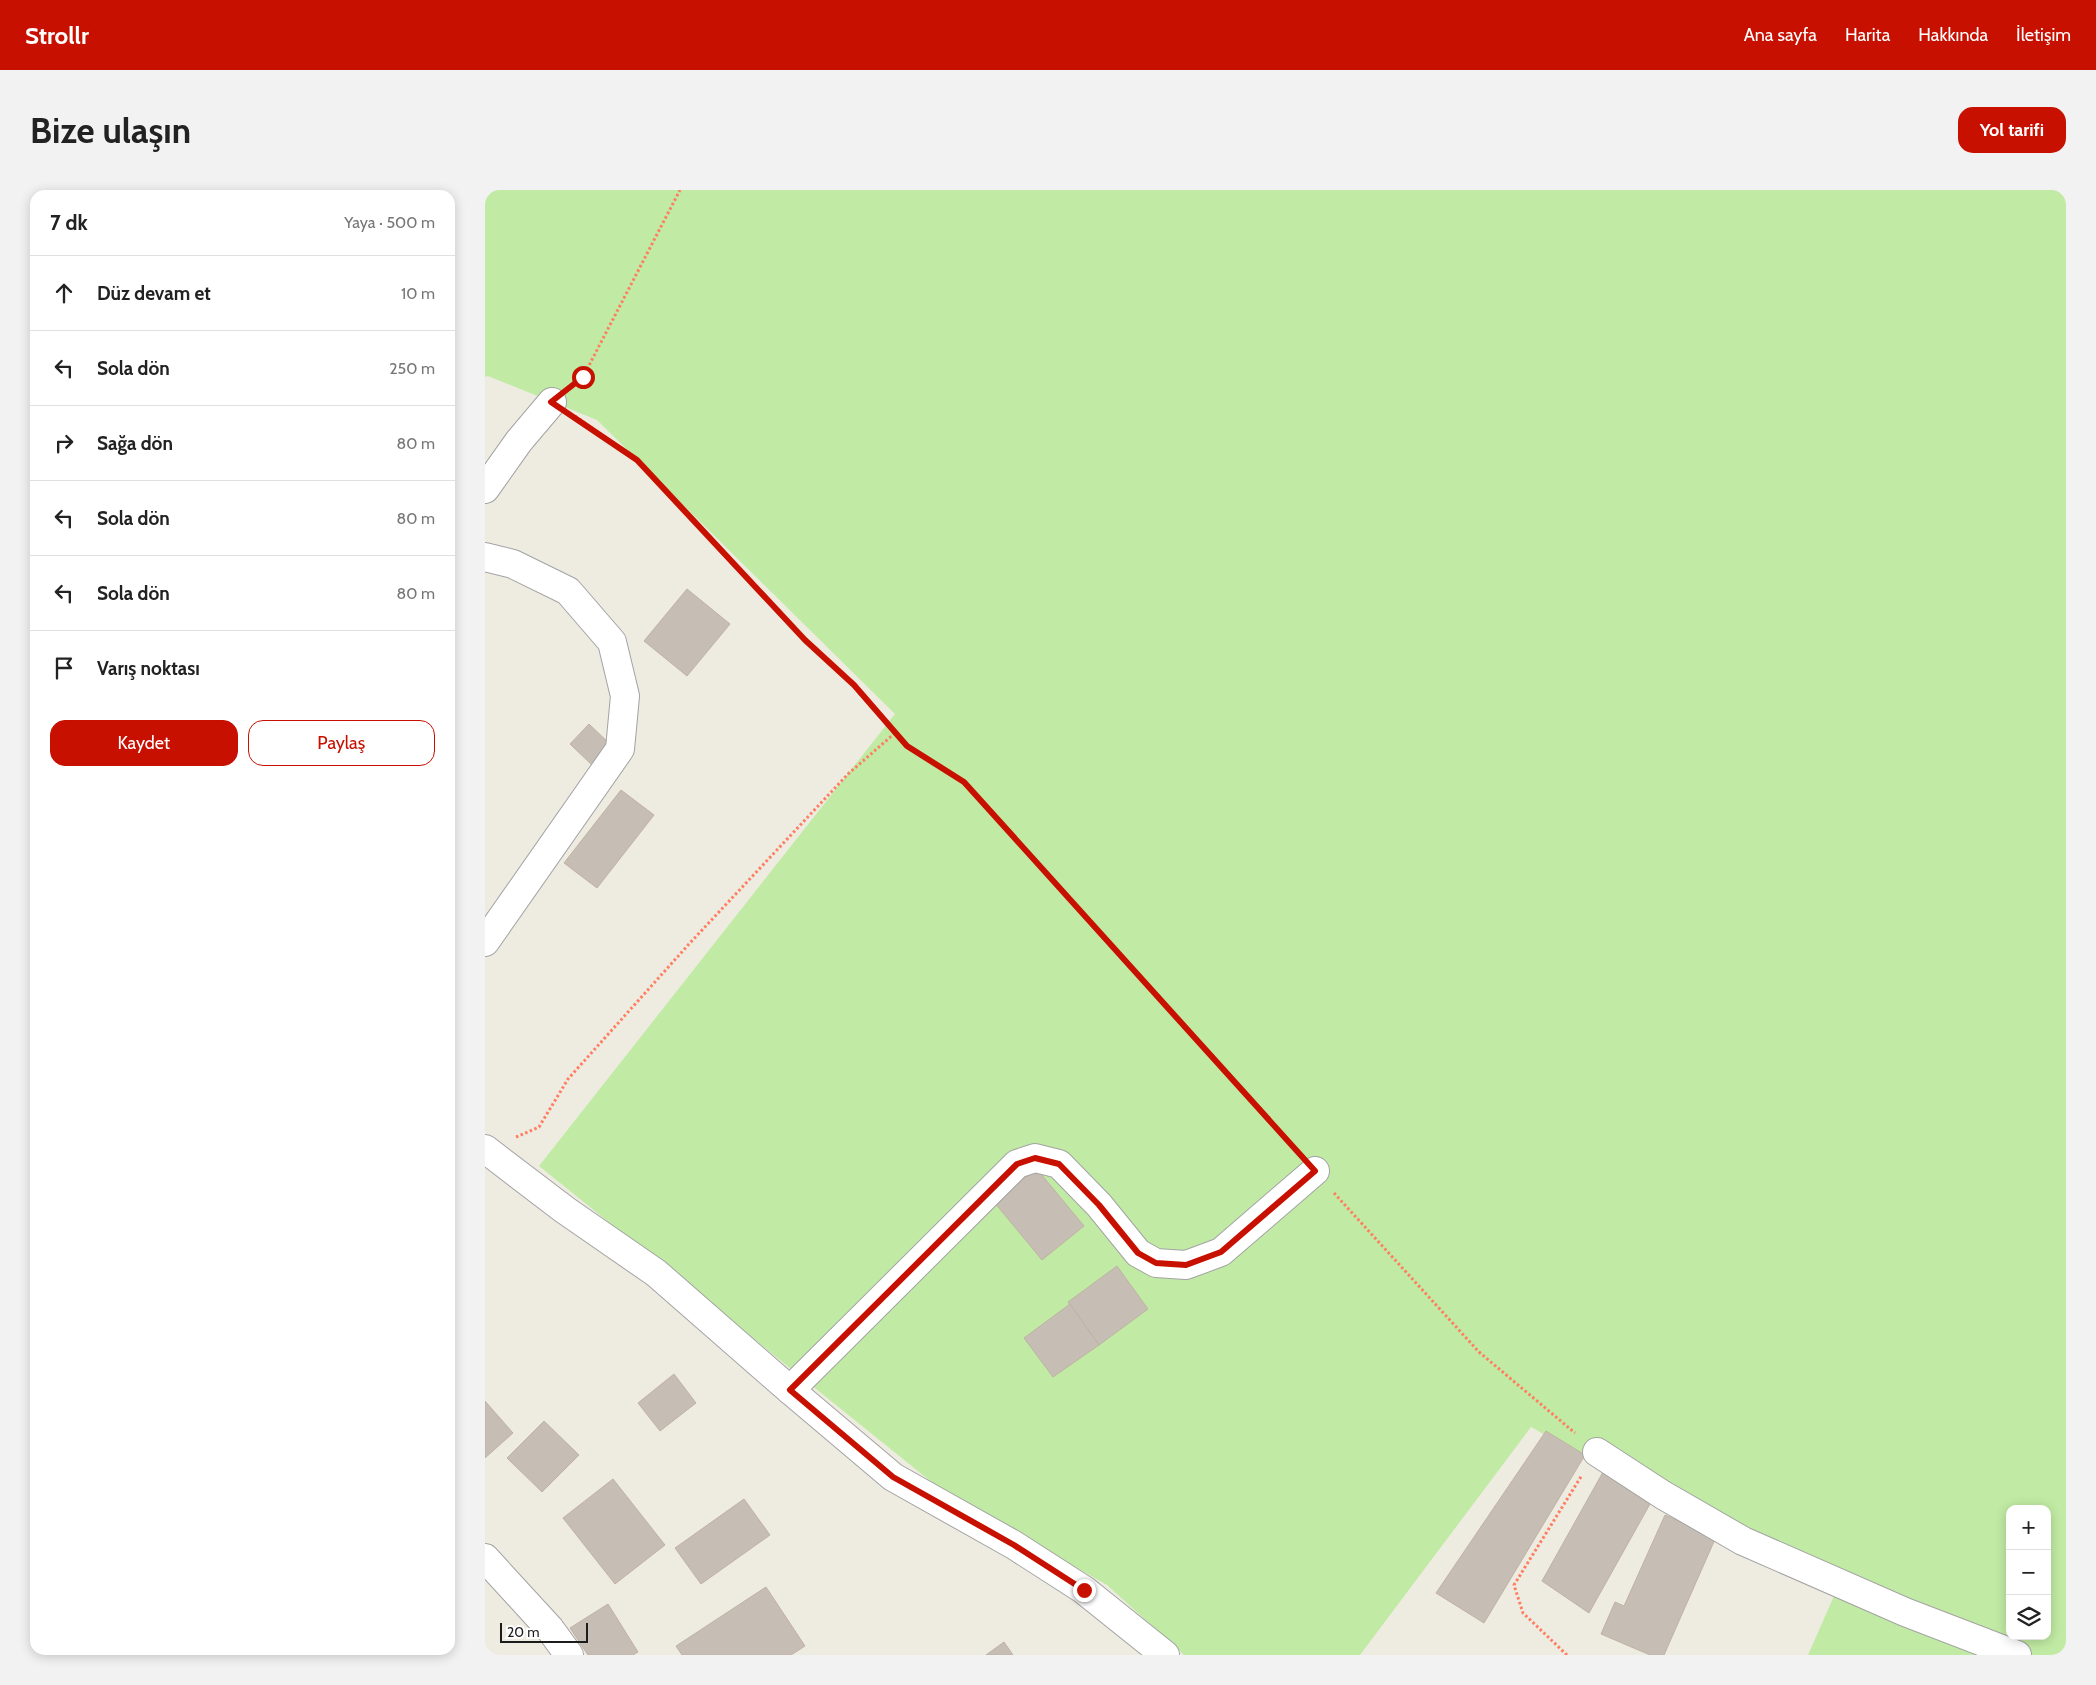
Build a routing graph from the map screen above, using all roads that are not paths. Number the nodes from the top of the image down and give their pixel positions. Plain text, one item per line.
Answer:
1 (551, 402) road end
2 (485, 488) edge
3 (485, 558) edge
4 (485, 942) edge
5 (487, 1150) edge
6 (1315, 1171) road end
7 (790, 1390) junction
8 (1597, 1452) road end
9 (485, 1558) edge
10 (569, 1655) edge
11 (1165, 1655) edge
12 (2017, 1655) edge

1 - 2 street
3 - 4 street
5 - 7 street
6 - 7 street
7 - 11 street
8 - 12 street
9 - 10 street

